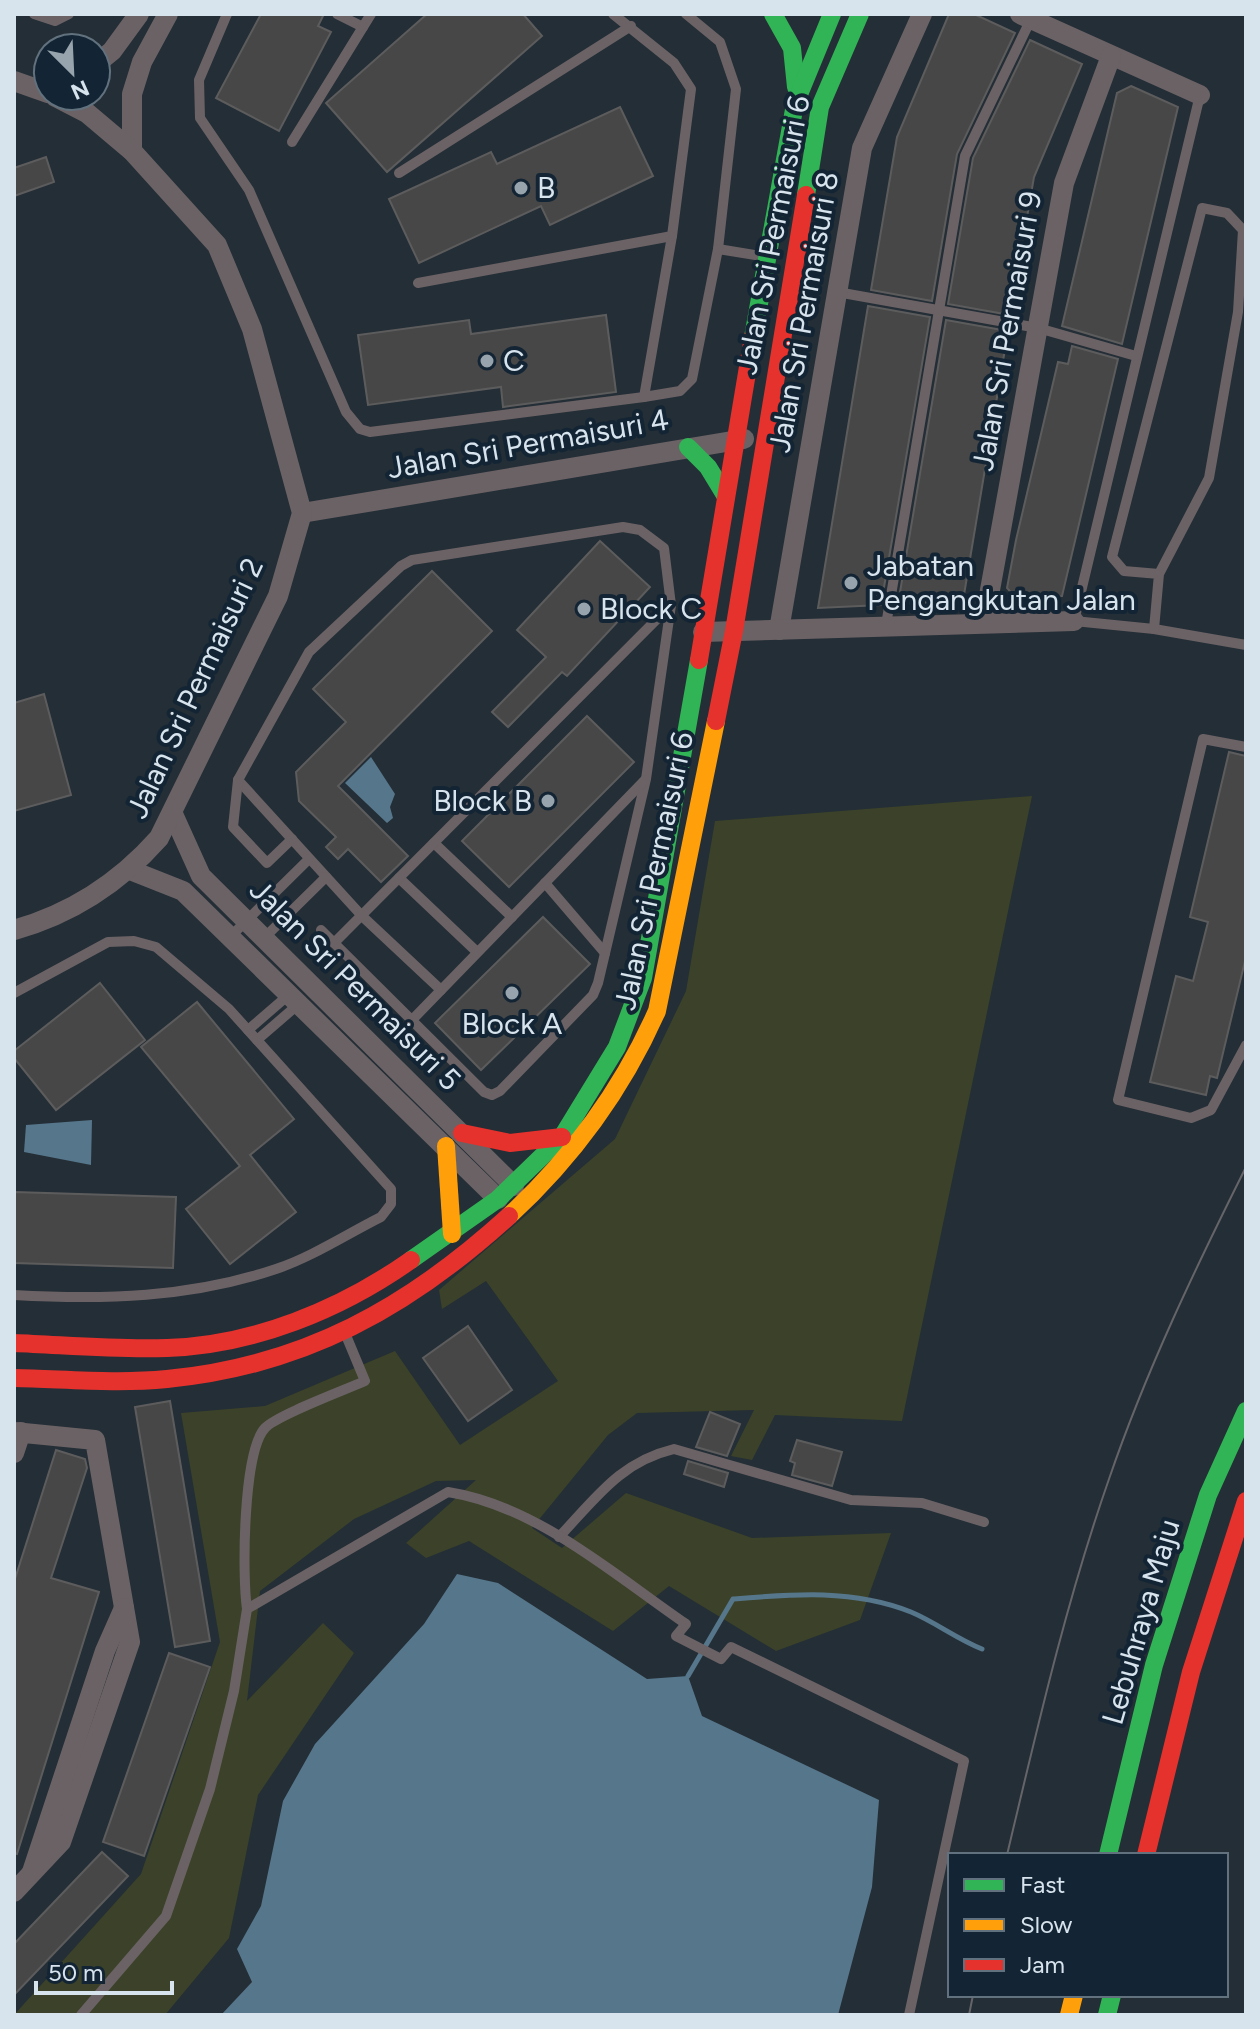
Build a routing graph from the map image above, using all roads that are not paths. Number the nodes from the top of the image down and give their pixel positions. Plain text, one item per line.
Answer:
1 (34, 14) edge
2 (69, 14) edge
3 (139, 14) edge
4 (168, 14) edge
5 (227, 14) edge
6 (337, 14) edge
7 (371, 14) edge
8 (613, 14) edge
9 (686, 14) edge
10 (773, 14) edge
11 (783, 14) edge
12 (833, 14) edge
13 (922, 14) edge
14 (1025, 17) edge
15 (858, 20) edge
16 (631, 26) junction
17 (363, 27) junction
18 (822, 37) junction
19 (112, 51) edge
20 (845, 51) junction
21 (1111, 56) junction
22 (1200, 95) joint
23 (795, 104) junction
24 (85, 112) edge
25 (292, 142) dead end
26 (132, 151) junction
27 (399, 173) dead end
28 (672, 236) junction
29 (718, 249) junction
30 (768, 257) junction
31 (418, 283) dead end
32 (837, 292) junction
33 (941, 310) junction
34 (1038, 328) junction
35 (1136, 356) junction
36 (644, 397) junction
37 (764, 435) junction
38 (735, 440) junction
39 (688, 447) junction
40 (725, 495) junction
41 (302, 513) junction
42 (1159, 574) junction
43 (671, 605) junction
44 (1074, 621) junction
45 (984, 623) junction
46 (886, 625) junction
47 (1154, 629) junction
48 (779, 630) junction
49 (734, 631) junction
50 (703, 632) junction
51 (1246, 645) edge
52 (1246, 747) edge
53 (646, 779) junction
54 (238, 780) junction
55 (173, 814) junction
56 (292, 839) junction
57 (434, 843) junction
58 (309, 859) junction
59 (130, 870) junction
60 (326, 877) junction
61 (399, 878) junction
62 (545, 883) junction
63 (362, 916) junction
64 (512, 917) junction
65 (247, 921) junction
66 (14, 930) edge
67 (321, 930) dead end
68 (230, 937) junction
69 (264, 938) junction
70 (334, 943) junction
71 (477, 952) junction
72 (605, 953) junction
73 (248, 954) junction
74 (311, 985) junction
75 (441, 990) junction
76 (14, 993) edge
77 (294, 999) junction
78 (412, 1020) junction
79 (248, 1030) junction
80 (257, 1040) junction
81 (1246, 1045) edge
82 (562, 1137) junction
83 (454, 1140) junction
84 (541, 1188) junction
85 (509, 1195) junction
86 (502, 1224) junction
87 (452, 1234) junction
88 (14, 1295) edge
89 (345, 1331) junction
90 (14, 1343) edge
91 (14, 1378) edge
92 (1246, 1411) edge
93 (17, 1432) edge
94 (14, 1453) edge
95 (1246, 1501) edge
96 (984, 1522) dead end
97 (559, 1537) junction
98 (247, 1609) junction
99 (1108, 1853) edge
100 (1146, 1853) edge
101 (14, 1892) edge
102 (81, 2015) edge
103 (909, 2015) edge

1 - 2 lane
3 - 19 street
4 - 26 street
5 - 36 lane
6 - 17 lane
7 - 17 lane
8 - 16 lane
9 - 29 lane
10 - 23 main road
11 - 18 main road
12 - 15 main road
12 - 18 main road, Jalan Sri Permaisuri 6
13 - 32 street, Jalan Sri Permaisuri 8
14 - 21 street
14 - 33 lane
15 - 20 main road, Jalan Sri Permaisuri 6
16 - 27 lane
16 - 28 lane
17 - 25 lane
18 - 20 main road
18 - 23 main road, Jalan Sri Permaisuri 6
20 - 37 main road, Jalan Sri Permaisuri 6
21 - 22 street
21 - 34 street, Jalan Sri Permaisuri 9
22 - 35 lane
23 - 30 main road, Jalan Sri Permaisuri 6
24 - 26 street
26 - 41 street
28 - 31 lane
28 - 36 lane
29 - 30 lane
29 - 36 lane
30 - 38 main road, Jalan Sri Permaisuri 6
32 - 33 lane
32 - 48 street, Jalan Sri Permaisuri 8
33 - 34 lane
33 - 46 lane
34 - 35 lane
34 - 45 street, Jalan Sri Permaisuri 9
35 - 44 lane
37 - 38 street, Jalan Sri Permaisuri 4
37 - 49 main road, Jalan Sri Permaisuri 6
38 - 39 street, Jalan Sri Permaisuri 4
38 - 40 main road, Jalan Sri Permaisuri 6
39 - 40 main road
39 - 41 street, Jalan Sri Permaisuri 4
40 - 50 main road, Jalan Sri Permaisuri 6
41 - 55 street, Jalan Sri Permaisuri 2
42 - 42 lane
42 - 47 lane
43 - 53 lane
43 - 54 lane
43 - 57 lane
44 - 45 street
44 - 47 lane
45 - 46 street
46 - 48 street
47 - 51 lane
48 - 49 street
49 - 50 street
49 - 84 main road, Jalan Sri Permaisuri 6
50 - 82 main road, Jalan Sri Permaisuri 6
52 - 81 lane
53 - 62 lane
53 - 72 lane
54 - 56 lane
54 - 56 lane
55 - 59 street, Jalan Sri Permaisuri 2
55 - 65 street, Jalan Sri Permaisuri 5
56 - 58 lane
57 - 61 lane
57 - 64 lane
58 - 60 lane
58 - 65 lane
59 - 66 street, Jalan Sri Permaisuri 2
59 - 68 street, Jalan Sri Permaisuri 5
60 - 63 lane
60 - 69 lane
61 - 63 lane
61 - 71 lane
62 - 64 lane
62 - 72 lane
63 - 70 lane
63 - 75 lane
64 - 71 lane
65 - 68 lane
65 - 69 street, Jalan Sri Permaisuri 5
67 - 70 lane
68 - 73 street, Jalan Sri Permaisuri 5
69 - 73 lane
69 - 74 street, Jalan Sri Permaisuri 5
70 - 78 lane
71 - 75 lane
72 - 78 lane
73 - 77 street, Jalan Sri Permaisuri 5
74 - 77 lane
74 - 83 street, Jalan Sri Permaisuri 5
75 - 78 lane
76 - 79 lane
77 - 79 lane
77 - 80 lane
77 - 83 street, Jalan Sri Permaisuri 5
79 - 80 lane
80 - 88 lane
82 - 83 main road
82 - 85 main road, Jalan Sri Permaisuri 6
83 - 85 street, Jalan Sri Permaisuri 5
83 - 87 main road
84 - 85 main road
84 - 86 main road, Jalan Sri Permaisuri 6
85 - 86 main road
85 - 87 main road, Jalan Sri Permaisuri 6
86 - 89 main road, Jalan Sri Permaisuri 6
87 - 90 main road, Jalan Sri Permaisuri 6
89 - 91 main road, Jalan Sri Permaisuri 6
89 - 98 lane
92 - 99 main road, Lebuhraya Maju
93 - 94 street
93 - 101 street
95 - 100 main road, Lebuhraya Maju
96 - 97 lane
97 - 98 lane
97 - 103 lane
98 - 102 lane

